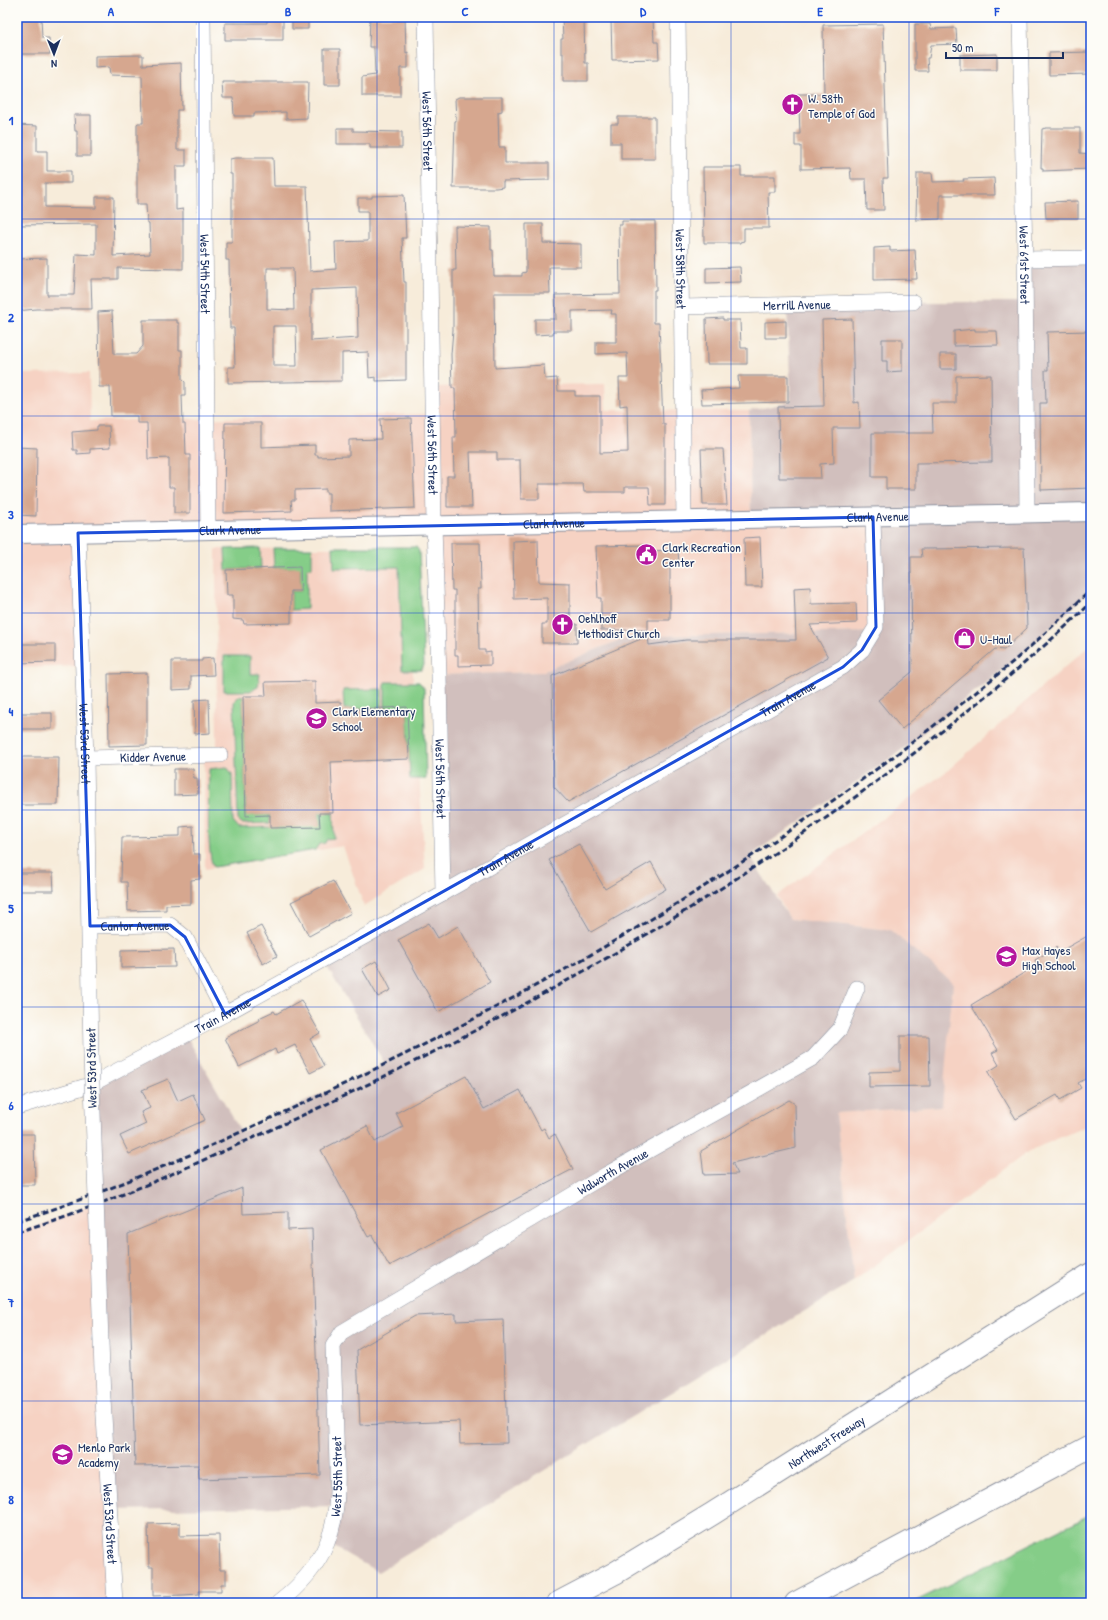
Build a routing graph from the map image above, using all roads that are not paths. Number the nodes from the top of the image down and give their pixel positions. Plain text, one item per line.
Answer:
1 (203, 17) edge
2 (426, 17) edge
3 (678, 17) edge
4 (1020, 17) edge
5 (1091, 258) edge
6 (1025, 259) junction
7 (913, 302) dead end
8 (682, 307) junction
9 (1091, 512) edge
10 (1027, 514) junction
11 (874, 517) junction
12 (684, 521) junction
13 (434, 526) junction
14 (208, 530) junction
15 (78, 533) junction
16 (17, 534) edge
17 (220, 755) dead end
18 (86, 758) junction
19 (443, 893) junction
20 (90, 926) junction
21 (857, 988) dead end
22 (225, 1014) junction
23 (17, 1108) edge
24 (1091, 1274) edge
25 (342, 1332) joint
26 (1091, 1446) edge
27 (115, 1603) edge
28 (278, 1603) edge
29 (558, 1603) edge
30 (796, 1603) edge

1 - 14 street, West 54th Street
2 - 13 street, West 56th Street
3 - 8 street, West 58th Street
4 - 6 street, West 61st Street
5 - 6 street
6 - 10 street, West 61st Street
7 - 8 street, Merrill Avenue
8 - 12 street, West 58th Street
9 - 10 street, Clark Avenue
10 - 11 street, Clark Avenue
11 - 12 street, Clark Avenue
11 - 19 street, Train Avenue
12 - 13 street, Clark Avenue
13 - 14 street, Clark Avenue
13 - 19 street, West 56th Street
14 - 15 street, Clark Avenue
15 - 16 street, Clark Avenue
15 - 18 street, West 53rd Street
17 - 18 street, Kidder Avenue
18 - 20 street, West 53rd Street
19 - 22 street, Train Avenue
20 - 22 street, Cantor Avenue
20 - 27 street, West 53rd Street, bridge
21 - 25 street, Walworth Avenue
22 - 23 street, Train Avenue
24 - 29 highway, Northwest Freeway
25 - 28 street, West 55th Street
26 - 30 highway

